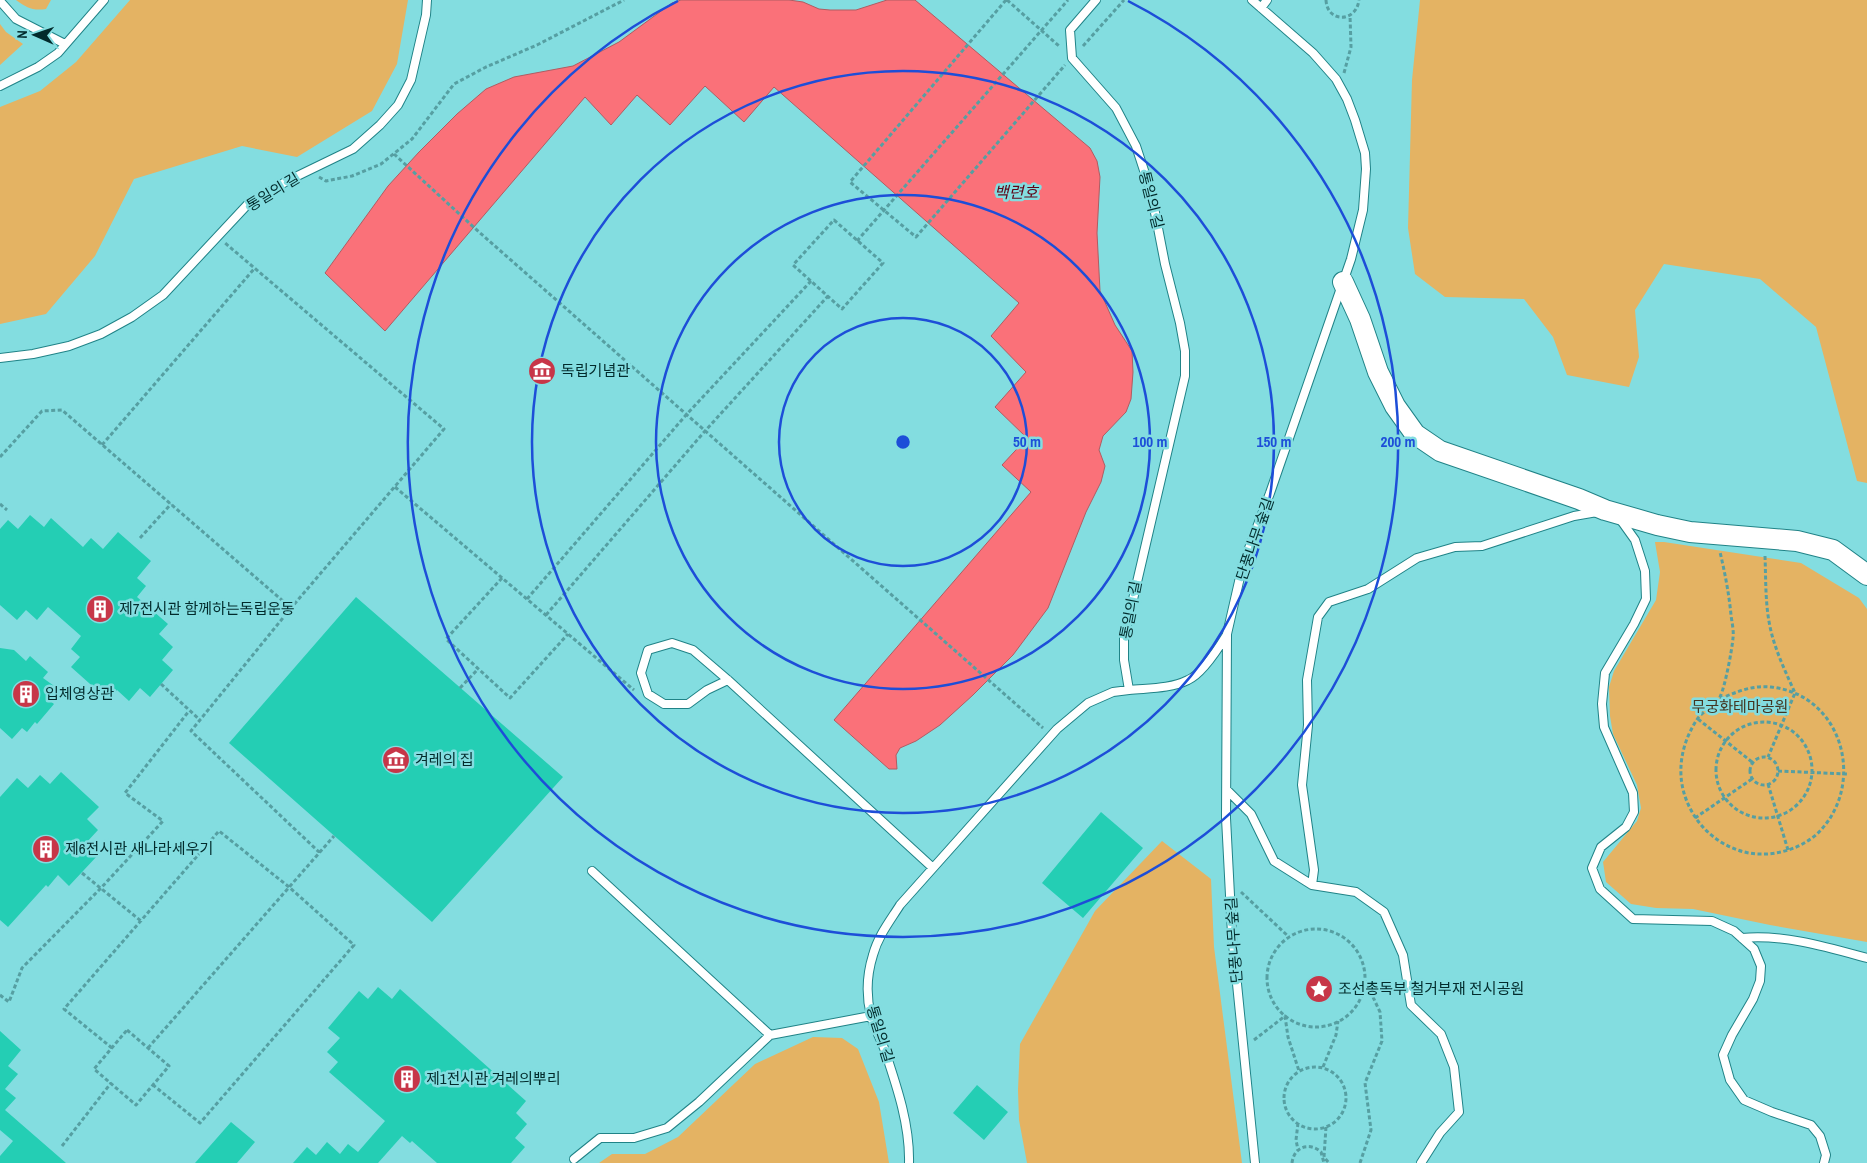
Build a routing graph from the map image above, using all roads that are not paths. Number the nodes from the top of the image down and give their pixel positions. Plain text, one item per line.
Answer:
1 (104, 0) edge
2 (428, 0) edge
3 (1096, 0) edge
4 (1252, 0) edge
5 (1268, 0) edge
6 (0, 1) edge
7 (1261, 8) junction
8 (65, 44) junction
9 (0, 86) edge
10 (1343, 282) junction
11 (0, 358) edge
12 (1610, 512) junction
13 (1867, 574) edge
14 (1227, 634) junction
15 (728, 680) junction
16 (1129, 690) junction
17 (1227, 790) junction
18 (933, 868) junction
19 (592, 871) dead end
20 (1312, 885) junction
21 (1742, 938) junction
22 (1867, 958) edge
23 (871, 1016) junction
24 (770, 1035) junction
25 (574, 1159) dead end
26 (909, 1163) edge
27 (1254, 1163) edge
28 (1421, 1163) edge
29 (1824, 1163) edge

1 - 8 lane
2 - 11 lane, 통일의 길
3 - 16 lane, 통일의 길
4 - 7 lane, 단풍나무 숲길
5 - 7 lane
6 - 8 lane
7 - 10 lane, 단풍나무 숲길
8 - 9 lane
10 - 12 street
10 - 14 lane, 단풍나무 숲길
12 - 13 street
12 - 20 lane
12 - 21 lane
14 - 16 lane
14 - 17 lane, 단풍나무 숲길
15 - 15 lane
15 - 18 lane
16 - 18 lane, 통일의 길
17 - 20 lane
17 - 27 lane, 단풍나무 숲길
18 - 23 lane, 통일의 길
19 - 24 lane
20 - 28 lane
21 - 22 lane
21 - 29 lane
23 - 24 lane
23 - 26 lane, 통일의 길
24 - 25 lane

